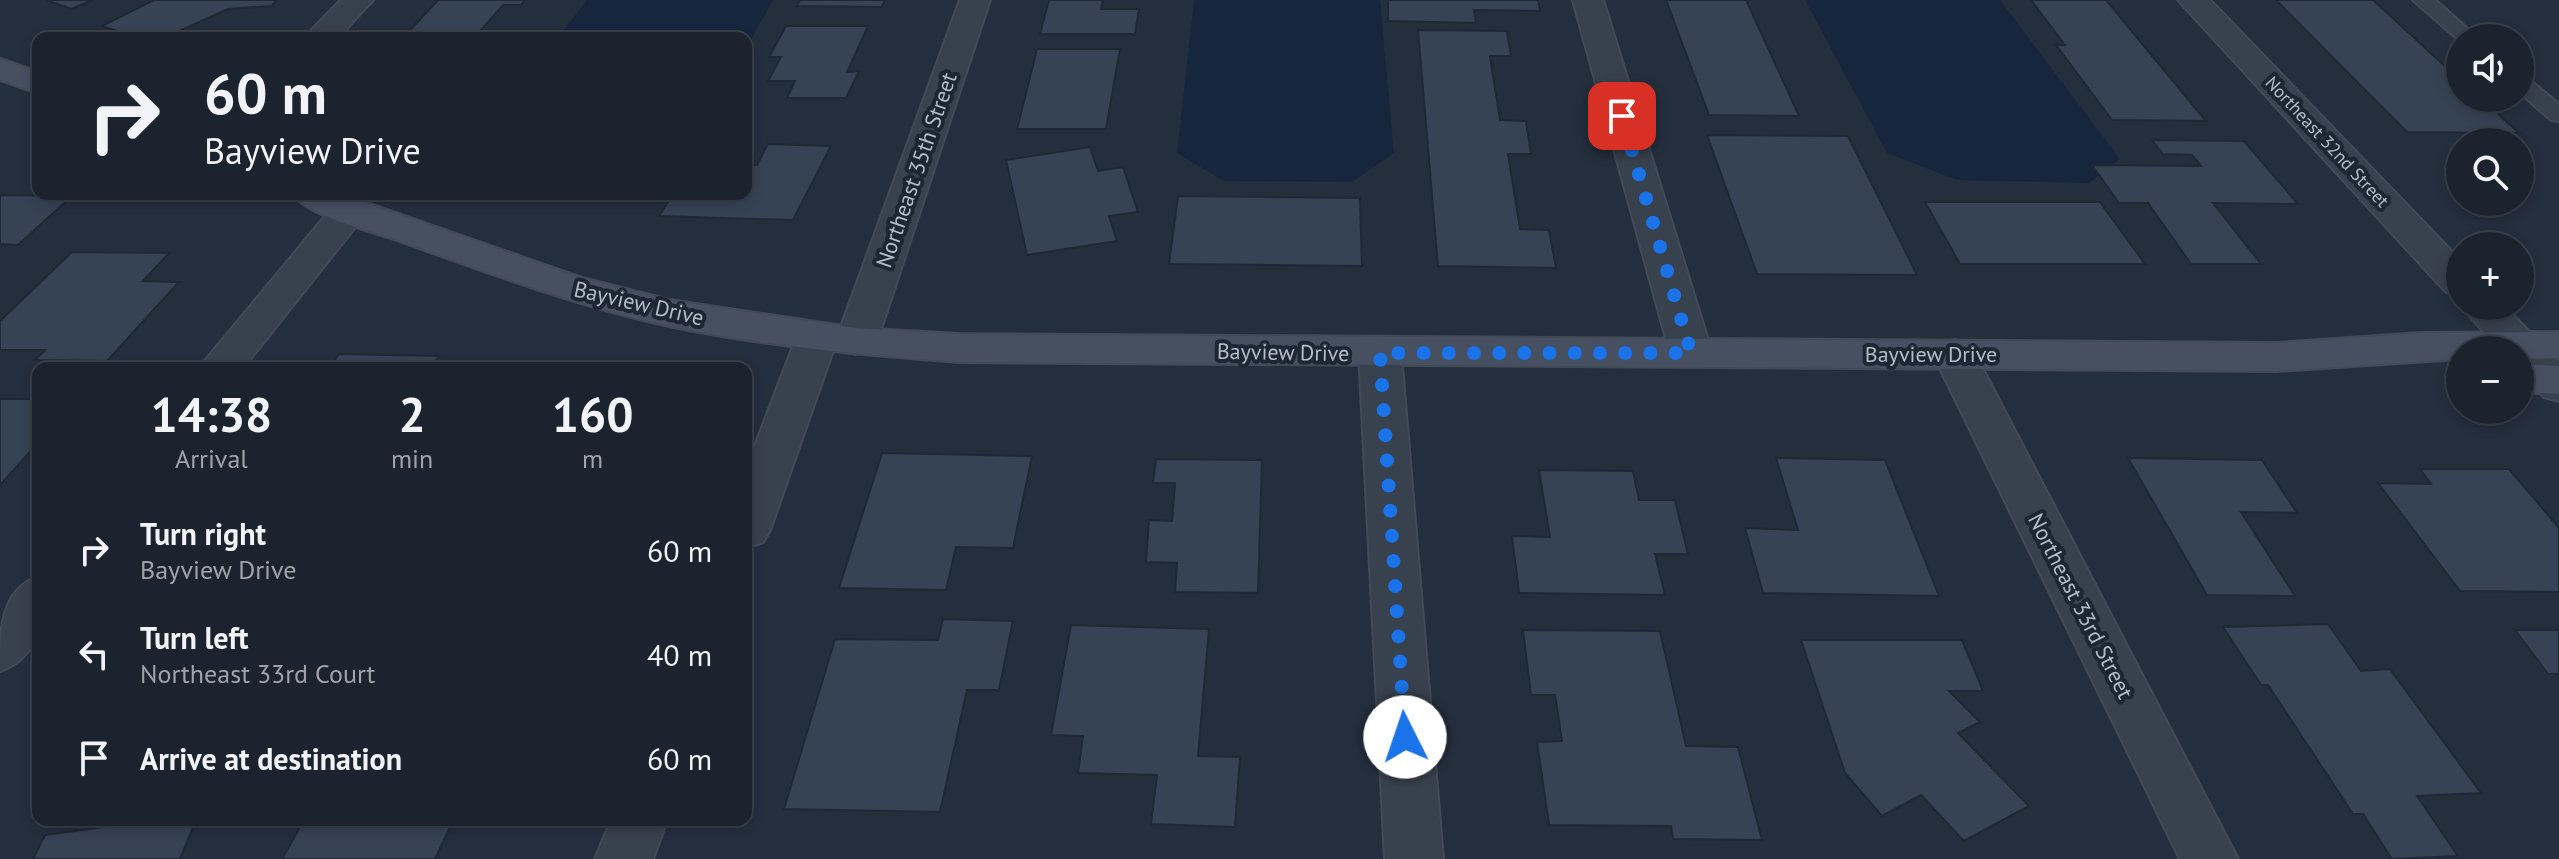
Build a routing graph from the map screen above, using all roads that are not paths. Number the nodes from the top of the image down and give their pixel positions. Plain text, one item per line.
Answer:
1 (358, 0) edge
2 (975, 0) edge
3 (1588, 0) edge
4 (2193, 0) edge
5 (2423, 0) edge
6 (2451, 24) edge
7 (326, 32) edge
8 (2534, 94) edge
9 (2559, 115) edge
10 (324, 200) edge
11 (349, 211) junction
12 (2446, 268) edge
13 (2495, 320) edge
14 (837, 338) junction
15 (1380, 353) junction
16 (1691, 353) junction
17 (1954, 354) junction
18 (2277, 357) junction
19 (225, 362) edge
20 (2545, 369) edge
21 (2446, 375) edge
22 (752, 517) edge
23 (32, 604) edge
24 (0, 650) edge
25 (637, 826) edge
26 (624, 859) edge
27 (1414, 859) edge
28 (2209, 859) edge

1 - 7 street
2 - 14 street, Northeast 35th Street
3 - 16 street
4 - 12 street, Northeast 32nd Street
5 - 6 lane
8 - 9 lane
10 - 11 street, Bayview Drive
11 - 14 street, Bayview Drive
11 - 19 street
13 - 20 street
14 - 15 street, Bayview Drive
14 - 22 street, Northeast 35th Street
15 - 16 street, Bayview Drive
15 - 27 street
16 - 17 street, Bayview Drive
17 - 18 street, Bayview Drive
17 - 28 street, Northeast 33rd Street
18 - 20 street, Bayview Drive
18 - 21 street, Bayview Drive
23 - 24 street
25 - 26 street

